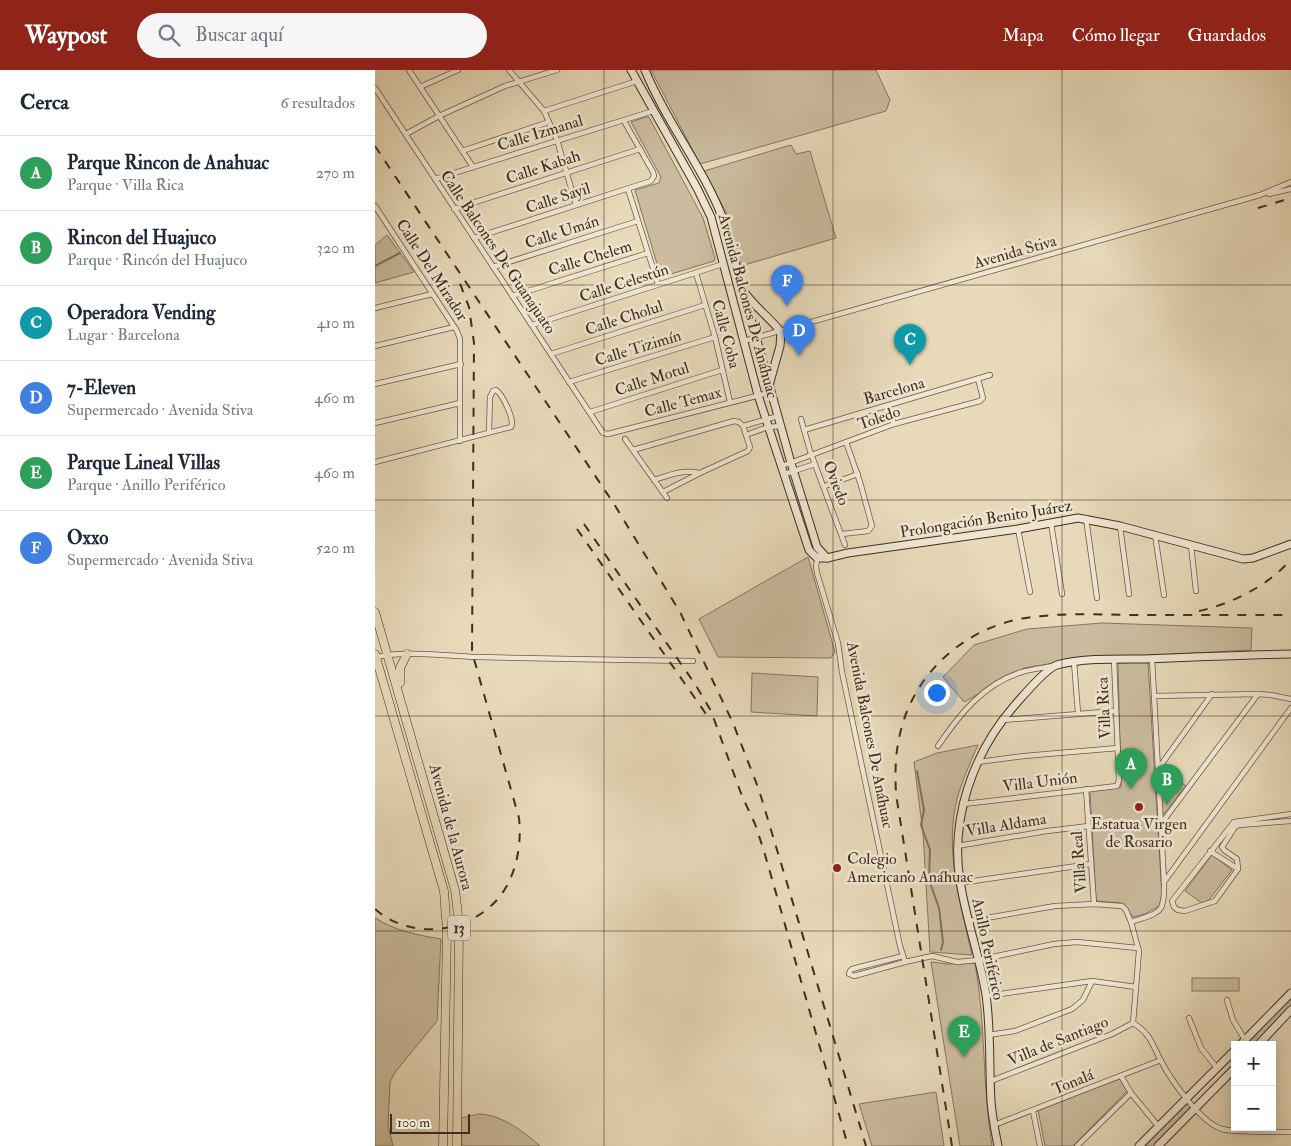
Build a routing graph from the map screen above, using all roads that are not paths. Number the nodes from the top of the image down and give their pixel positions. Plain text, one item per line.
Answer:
1 (409, 70) edge
2 (459, 70) edge
3 (509, 70) edge
4 (557, 70) edge
5 (631, 70) edge
6 (645, 70) edge
7 (637, 81) junction
8 (519, 82) junction
9 (652, 85) junction
10 (421, 87) junction
11 (375, 88) edge
12 (544, 111) junction
13 (653, 111) junction
14 (439, 116) junction
15 (624, 121) junction
16 (549, 122) junction
17 (406, 134) junction
18 (557, 140) junction
19 (640, 150) junction
20 (462, 151) junction
21 (473, 167) junction
22 (567, 173) junction
23 (435, 179) junction
24 (1291, 182) edge
25 (628, 189) junction
26 (1291, 189) edge
27 (1260, 195) junction
28 (576, 205) junction
29 (375, 206) edge
30 (454, 209) junction
31 (638, 221) junction
32 (474, 238) junction
33 (648, 253) junction
34 (723, 264) junction
35 (493, 267) junction
36 (696, 273) junction
37 (739, 278) junction
38 (658, 284) junction
39 (742, 289) junction
40 (432, 294) junction
41 (512, 296) junction
42 (705, 305) junction
43 (375, 308) edge
44 (532, 325) junction
45 (455, 327) junction
46 (781, 332) junction
47 (715, 338) junction
48 (756, 338) junction
49 (744, 341) junction
50 (375, 346) edge
51 (551, 354) junction
52 (461, 364) junction
53 (722, 370) junction
54 (990, 375) dead end
55 (978, 379) junction
56 (569, 382) junction
57 (769, 383) junction
58 (375, 384) edge
59 (772, 392) junction
60 (758, 394) junction
61 (730, 402) junction
62 (460, 403) junction
63 (888, 406) junction
64 (590, 412) junction
65 (375, 416) edge
66 (778, 416) junction
67 (801, 419) dead end
68 (766, 420) junction
69 (376, 423) edge
70 (894, 424) junction
71 (743, 426) junction
72 (781, 426) junction
73 (768, 428) junction
74 (804, 430) junction
75 (602, 431) joint
76 (489, 432) junction
77 (746, 435) junction
78 (625, 439) dead end
79 (460, 441) junction
80 (846, 442) junction
81 (633, 450) junction
82 (812, 456) junction
83 (790, 461) junction
84 (375, 462) edge
85 (781, 464) junction
86 (815, 464) junction
87 (794, 472) junction
88 (700, 473) junction
89 (858, 474) junction
90 (785, 475) junction
91 (655, 480) junction
92 (825, 486) junction
93 (663, 492) junction
94 (667, 498) dead end
95 (1086, 518) junction
96 (1051, 523) junction
97 (1120, 526) junction
98 (1019, 529) junction
99 (842, 534) junction
100 (1155, 535) junction
101 (1291, 544) edge
102 (845, 545) dead end
103 (1191, 545) junction
104 (822, 556) junction
105 (1196, 591) dead end
106 (1030, 592) dead end
107 (1062, 594) dead end
108 (1129, 594) dead end
109 (1164, 595) dead end
110 (1097, 598) dead end
111 (375, 612) edge
112 (388, 654) junction
113 (407, 654) junction
114 (1291, 654) edge
115 (375, 655) edge
116 (1152, 658) junction
117 (1114, 660) junction
118 (693, 661) dead end
119 (1074, 662) junction
120 (1055, 665) junction
121 (1212, 694) junction
122 (1258, 694) junction
123 (1153, 696) junction
124 (1291, 699) edge
125 (402, 703) junction
126 (1291, 708) edge
127 (1116, 711) junction
128 (1078, 713) junction
129 (1001, 720) junction
130 (938, 746) dead end
131 (1118, 748) junction
132 (977, 762) junction
133 (1158, 769) junction
134 (1118, 784) joint
135 (1086, 789) junction
136 (964, 804) junction
137 (1291, 814) edge
138 (1291, 820) edge
139 (1161, 824) junction
140 (1236, 824) junction
141 (1089, 826) junction
142 (957, 846) junction
143 (1210, 851) junction
144 (1091, 864) junction
145 (1238, 869) junction
146 (1164, 882) junction
147 (960, 883) junction
148 (1094, 904) junction
149 (969, 921) junction
150 (1131, 922) junction
151 (1138, 948) junction
152 (903, 956) junction
153 (892, 959) junction
154 (978, 960) junction
155 (905, 962) junction
156 (873, 964) junction
157 (894, 966) junction
158 (875, 971) junction
159 (1092, 980) junction
160 (1136, 987) junction
161 (1291, 993) edge
162 (986, 996) junction
163 (1227, 1000) dead end
164 (1291, 1010) edge
165 (1189, 1018) dead end
166 (1133, 1023) junction
167 (988, 1035) junction
168 (1243, 1041) edge
169 (1244, 1041) edge
170 (1262, 1041) edge
171 (1231, 1054) edge
172 (1161, 1060) junction
173 (1217, 1068) junction
174 (1231, 1072) edge
175 (1121, 1076) junction
176 (1206, 1080) junction
177 (991, 1081) junction
178 (1214, 1090) junction
179 (1131, 1093) junction
180 (1187, 1098) junction
181 (1196, 1108) junction
182 (1033, 1111) junction
183 (994, 1125) junction
184 (1158, 1126) junction
185 (1291, 1132) edge
186 (443, 1146) edge
187 (457, 1146) edge
188 (998, 1146) edge
189 (1040, 1146) edge
190 (1077, 1146) edge
191 (1139, 1146) edge
192 (1158, 1146) edge

1 - 10 street
2 - 10 street
3 - 8 street
4 - 8 street
5 - 7 street, Avenida Balcones De Anáhuac
6 - 9 street, Avenida Balcones De Anáhuac
7 - 12 street
7 - 13 street, Avenida Balcones De Anáhuac
8 - 12 street
8 - 14 street
9 - 13 street
9 - 37 street, Avenida Balcones De Anáhuac
10 - 14 street
11 - 17 street, Calle Balcones De Guanajuato
12 - 16 street
13 - 15 street, Calle Izmanal
13 - 34 street, Avenida Balcones De Anáhuac
14 - 17 street
14 - 20 street
15 - 18 street, Calle Izmanal
15 - 19 street
16 - 18 street
16 - 20 street
17 - 23 street, Calle Balcones De Guanajuato
18 - 21 street, Calle Izmanal
18 - 22 street
19 - 22 street, Calle Kabah
19 - 25 street, Calle Sayil
20 - 21 street
21 - 23 street, Calle Izmanal
22 - 28 street
22 - 30 street, Calle Kabah
23 - 30 street, Calle Balcones De Guanajuato
24 - 27 street, Avenida Stiva
25 - 28 street, Calle Sayil
25 - 31 street
26 - 27 street
27 - 46 street, Avenida Stiva
28 - 32 street, Calle Sayil
29 - 40 street, Calle Del Mirador
30 - 32 street, Calle Balcones De Guanajuato
31 - 33 street
31 - 35 street, Calle Umán
32 - 35 street, Calle Balcones De Guanajuato
33 - 38 street
33 - 41 street, Calle Chelem
34 - 36 street, Calle Celestún
34 - 37 street
34 - 49 street, Avenida Balcones De Anáhuac
35 - 41 street, Calle Balcones De Guanajuato
36 - 38 street, Calle Celestún
36 - 42 street, Calle Coba
37 - 39 street, Avenida Balcones De Anáhuac
38 - 44 street, Calle Celestún
39 - 46 street
39 - 48 street, Avenida Balcones De Anáhuac
40 - 43 street
40 - 45 street, Calle Del Mirador
41 - 44 street, Calle Balcones De Guanajuato
42 - 47 street, Calle Coba
42 - 51 street, Calle Cholul
44 - 51 street, Calle Balcones De Guanajuato
45 - 50 street
45 - 52 street, Calle Del Mirador
46 - 48 street, Avenida Stiva
46 - 57 street
47 - 53 street, Calle Coba
47 - 56 street, Calle Tizimín
48 - 49 street, Avenida Stiva
48 - 57 street, Avenida Balcones De Anáhuac
49 - 60 street, Avenida Balcones De Anáhuac
51 - 56 street, Calle Balcones De Guanajuato
52 - 58 street
52 - 62 street, Calle Del Mirador
53 - 61 street, Calle Coba
53 - 64 street, Calle Motul
54 - 55 street, Barcelona
55 - 63 street, Barcelona
55 - 70 street, Toledo
56 - 64 street, Calle Balcones De Guanajuato
57 - 59 street, Avenida Balcones De Anáhuac
59 - 60 street, Calle Temax
59 - 66 street, Avenida Balcones De Anáhuac
60 - 61 street, Calle Temax
60 - 68 street, Avenida Balcones De Anáhuac
61 - 75 street, Calle Temax
62 - 69 street
62 - 79 street, Calle Del Mirador
63 - 70 street
63 - 74 street, Barcelona
64 - 75 street, Calle Balcones De Guanajuato
65 - 69 street
66 - 68 street
66 - 72 street, Avenida Balcones De Anáhuac
67 - 74 street, Oviedo
68 - 71 street
68 - 73 street, Avenida Balcones De Anáhuac
70 - 80 street, Toledo
71 - 77 street
71 - 81 street
72 - 73 street
72 - 83 street, Avenida Balcones De Anáhuac
73 - 77 street
73 - 85 street, Avenida Balcones De Anáhuac
74 - 82 street, Oviedo
76 - 76 street
76 - 79 street
77 - 88 street
78 - 81 street
79 - 84 street
80 - 82 street, Toledo
80 - 89 street
81 - 91 street
82 - 83 street, Toledo
82 - 86 street, Oviedo
83 - 85 street
83 - 87 street, Avenida Balcones De Anáhuac
85 - 90 street, Avenida Balcones De Anáhuac
86 - 87 street
86 - 92 street, Oviedo
87 - 90 street
87 - 104 street, Avenida Balcones De Anáhuac
88 - 91 street
88 - 93 street
89 - 92 street
89 - 99 street
90 - 104 street, Avenida Balcones De Anáhuac
91 - 93 street
92 - 99 street, Oviedo
93 - 94 street
95 - 96 street, Prolongación Benito Juárez
95 - 97 street, Prolongación Benito Juárez
95 - 110 street
96 - 98 street, Prolongación Benito Juárez
96 - 107 street
97 - 100 street, Prolongación Benito Juárez
97 - 108 street
98 - 104 street, Prolongación Benito Juárez
98 - 106 street
99 - 102 street, Oviedo
100 - 103 street, Prolongación Benito Juárez
100 - 109 street
101 - 103 street, Prolongación Benito Juárez
103 - 105 street
104 - 152 street, Avenida Balcones De Anáhuac
111 - 112 main road, Avenida de la Aurora / 13
112 - 113 street
112 - 115 street
112 - 125 main road, Avenida de la Aurora / 13
113 - 118 street
113 - 125 main road
114 - 116 street
115 - 186 main road, Avenida de la Aurora / 13
116 - 117 street
116 - 123 street
117 - 119 street
117 - 127 street, Villa Rica
119 - 120 street
119 - 128 street
120 - 129 street, Anillo Periférico
120 - 130 street
121 - 122 street
121 - 123 street
121 - 133 street
122 - 124 street
122 - 139 street
123 - 133 street
125 - 187 main road, Avenida de la Aurora / 13
126 - 146 street
127 - 128 street
127 - 131 street, Villa Rica
128 - 129 street
129 - 132 street, Anillo Periférico
131 - 132 street
131 - 134 street, Villa Rica
132 - 136 street, Anillo Periférico
133 - 139 street
134 - 135 street, Villa Unión
135 - 136 street, Villa Unión
135 - 141 street, Villa Real
136 - 142 street, Anillo Periférico
137 - 140 street
138 - 140 street
139 - 146 street
140 - 143 street
140 - 145 street
141 - 142 street, Villa Aldama
141 - 144 street, Villa Real
142 - 147 street, Anillo Periférico
143 - 145 street
143 - 145 street
144 - 147 street
144 - 148 street, Villa Real
146 - 150 street
147 - 149 street, Anillo Periférico
148 - 149 street
148 - 150 street, Villa Real
149 - 154 street, Anillo Periférico
150 - 151 street, Villa Real
151 - 154 street
151 - 160 street, Villa Real
152 - 153 street
152 - 155 street, Avenida Balcones De Anáhuac
153 - 156 street
153 - 157 street
154 - 155 street
154 - 162 street, Anillo Periférico
155 - 157 street
156 - 158 street
156 - 158 street
157 - 158 street
159 - 160 street
159 - 162 street
159 - 167 street
160 - 166 street, Villa Real
161 - 169 street
162 - 167 street, Anillo Periférico
163 - 168 street
164 - 170 street
165 - 173 street
166 - 172 street
166 - 177 street, Villa de Santiago
167 - 177 street, Anillo Periférico
171 - 173 street
172 - 175 street, Tonalá
172 - 180 street
173 - 176 street
174 - 178 street
175 - 179 street
175 - 182 street, Tonalá
176 - 178 street
176 - 180 street
177 - 183 street, Anillo Periférico
178 - 181 street
179 - 184 street
179 - 190 street
180 - 181 street
180 - 184 street
181 - 185 street
181 - 192 street
182 - 183 street, Tonalá
182 - 189 street
183 - 188 street, Anillo Periférico
184 - 191 street

